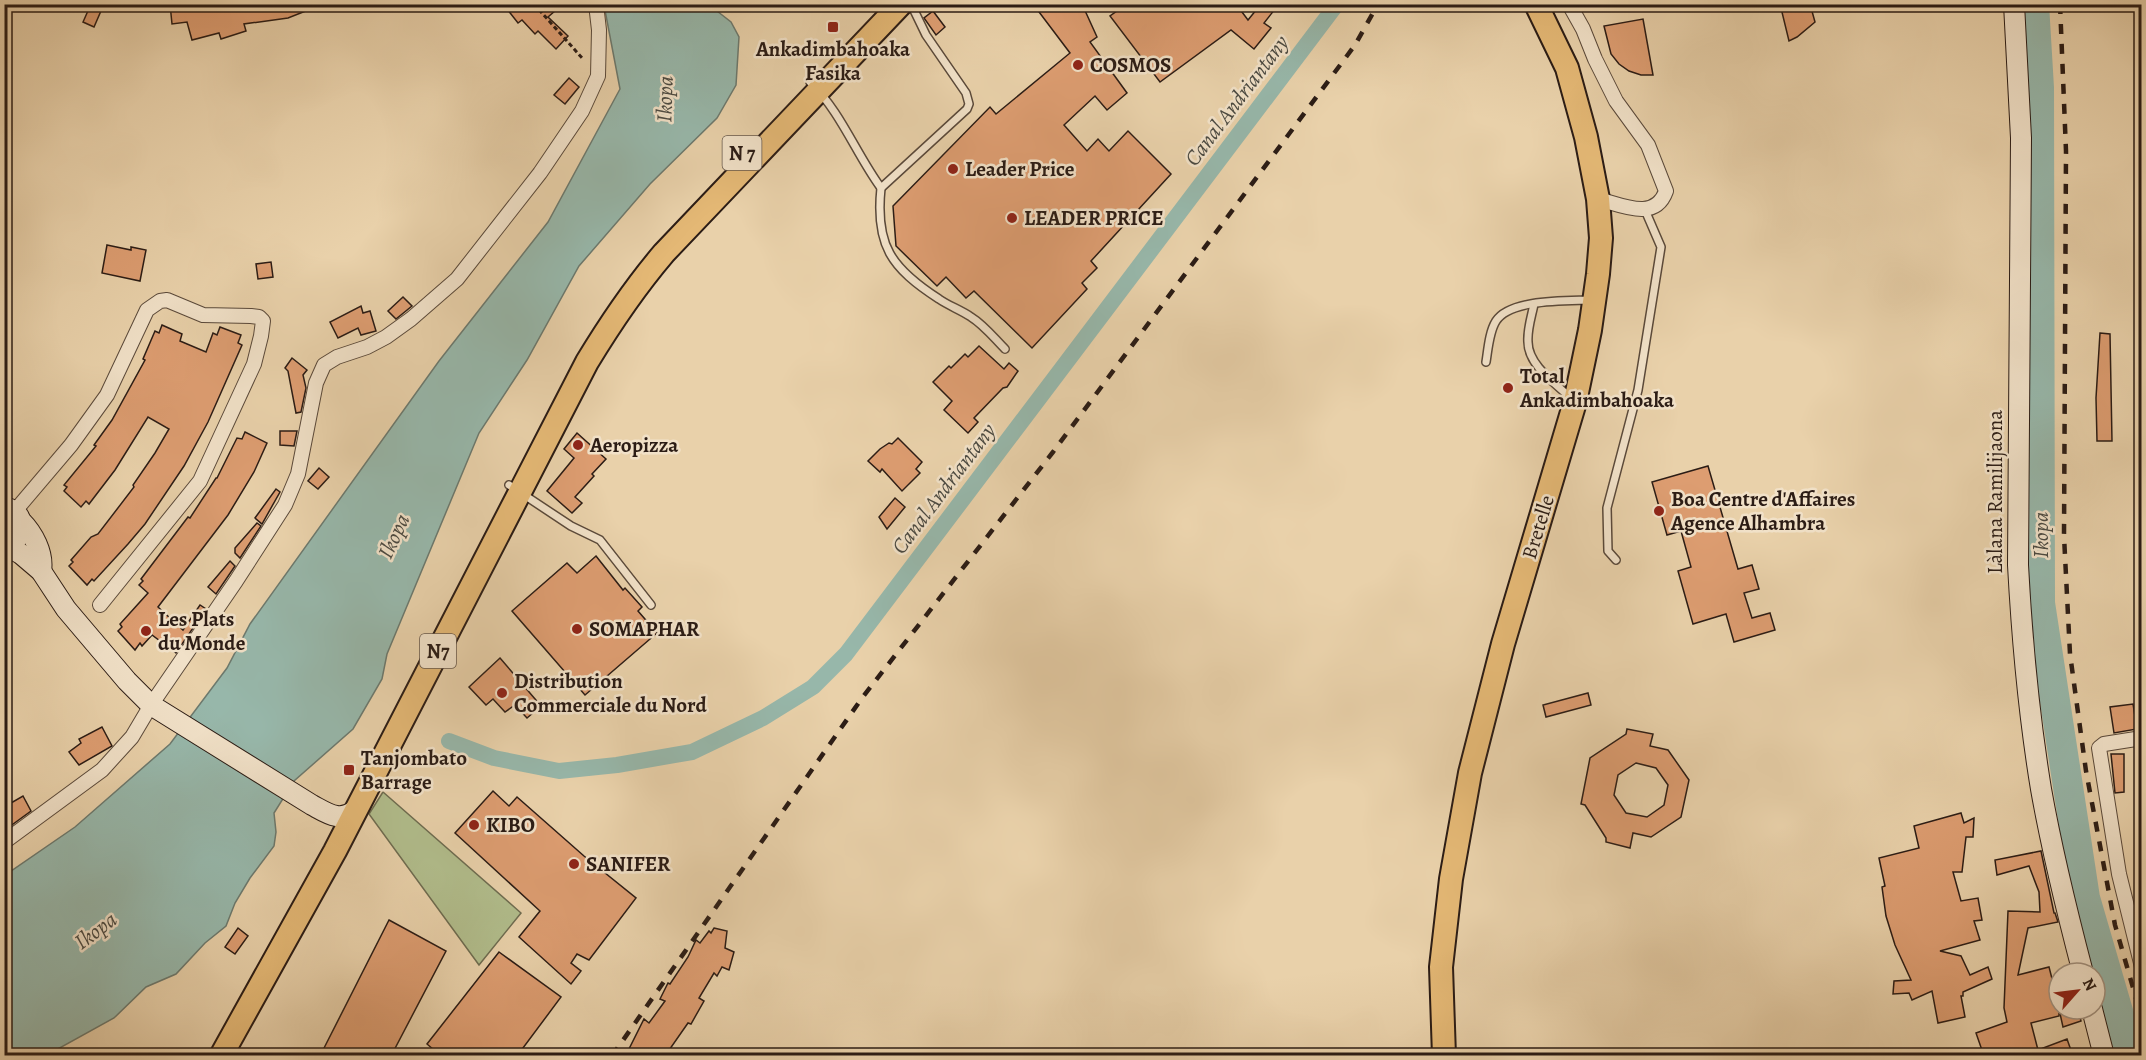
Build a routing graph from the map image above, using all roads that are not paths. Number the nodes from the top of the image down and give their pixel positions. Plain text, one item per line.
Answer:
1 (596, 4) edge
2 (885, 4) edge
3 (901, 4) edge
4 (911, 4) edge
5 (1536, 4) edge
6 (1569, 4) edge
7 (2014, 4) edge
8 (814, 86) junction
9 (881, 188) junction
10 (1598, 199) junction
11 (1645, 210) junction
12 (663, 253) joint
13 (1595, 299) junction
14 (1534, 303) junction
15 (607, 309) joint
16 (1005, 349) dead end
17 (1485, 362) dead end
18 (1575, 402) junction
19 (514, 488) junction
20 (13, 513) edge
21 (5, 545) edge
22 (1616, 560) dead end
23 (41, 571) junction
24 (100, 604) dead end
25 (651, 605) dead end
26 (159, 710) junction
27 (2142, 738) edge
28 (346, 814) junction
29 (4, 842) edge
30 (2080, 961) edge
31 (2142, 967) edge
32 (2095, 1021) edge
33 (205, 1056) edge
34 (221, 1056) edge
35 (1443, 1056) edge
36 (2104, 1056) edge

1 - 26 street
2 - 8 main road, N 7
3 - 8 main road, N 7
4 - 9 lane
5 - 10 main road, Bretelle
6 - 11 street
7 - 30 street, Làlana Ramilijaona
8 - 9 lane
8 - 12 main road, N 7
8 - 15 main road, N 7
9 - 16 lane
10 - 11 street
10 - 13 main road, Bretelle
11 - 22 lane
12 - 19 main road, N7
13 - 14 lane
13 - 18 main road, Bretelle
14 - 17 lane
14 - 18 lane
15 - 19 main road, N7
18 - 35 main road, Bretelle
19 - 25 lane
19 - 28 main road, N7
20 - 21 street
20 - 23 street
20 - 24 street
21 - 23 street
23 - 26 street
26 - 28 street
26 - 29 street
27 - 31 street
28 - 33 main road, N7
28 - 34 main road, N7
32 - 36 street

